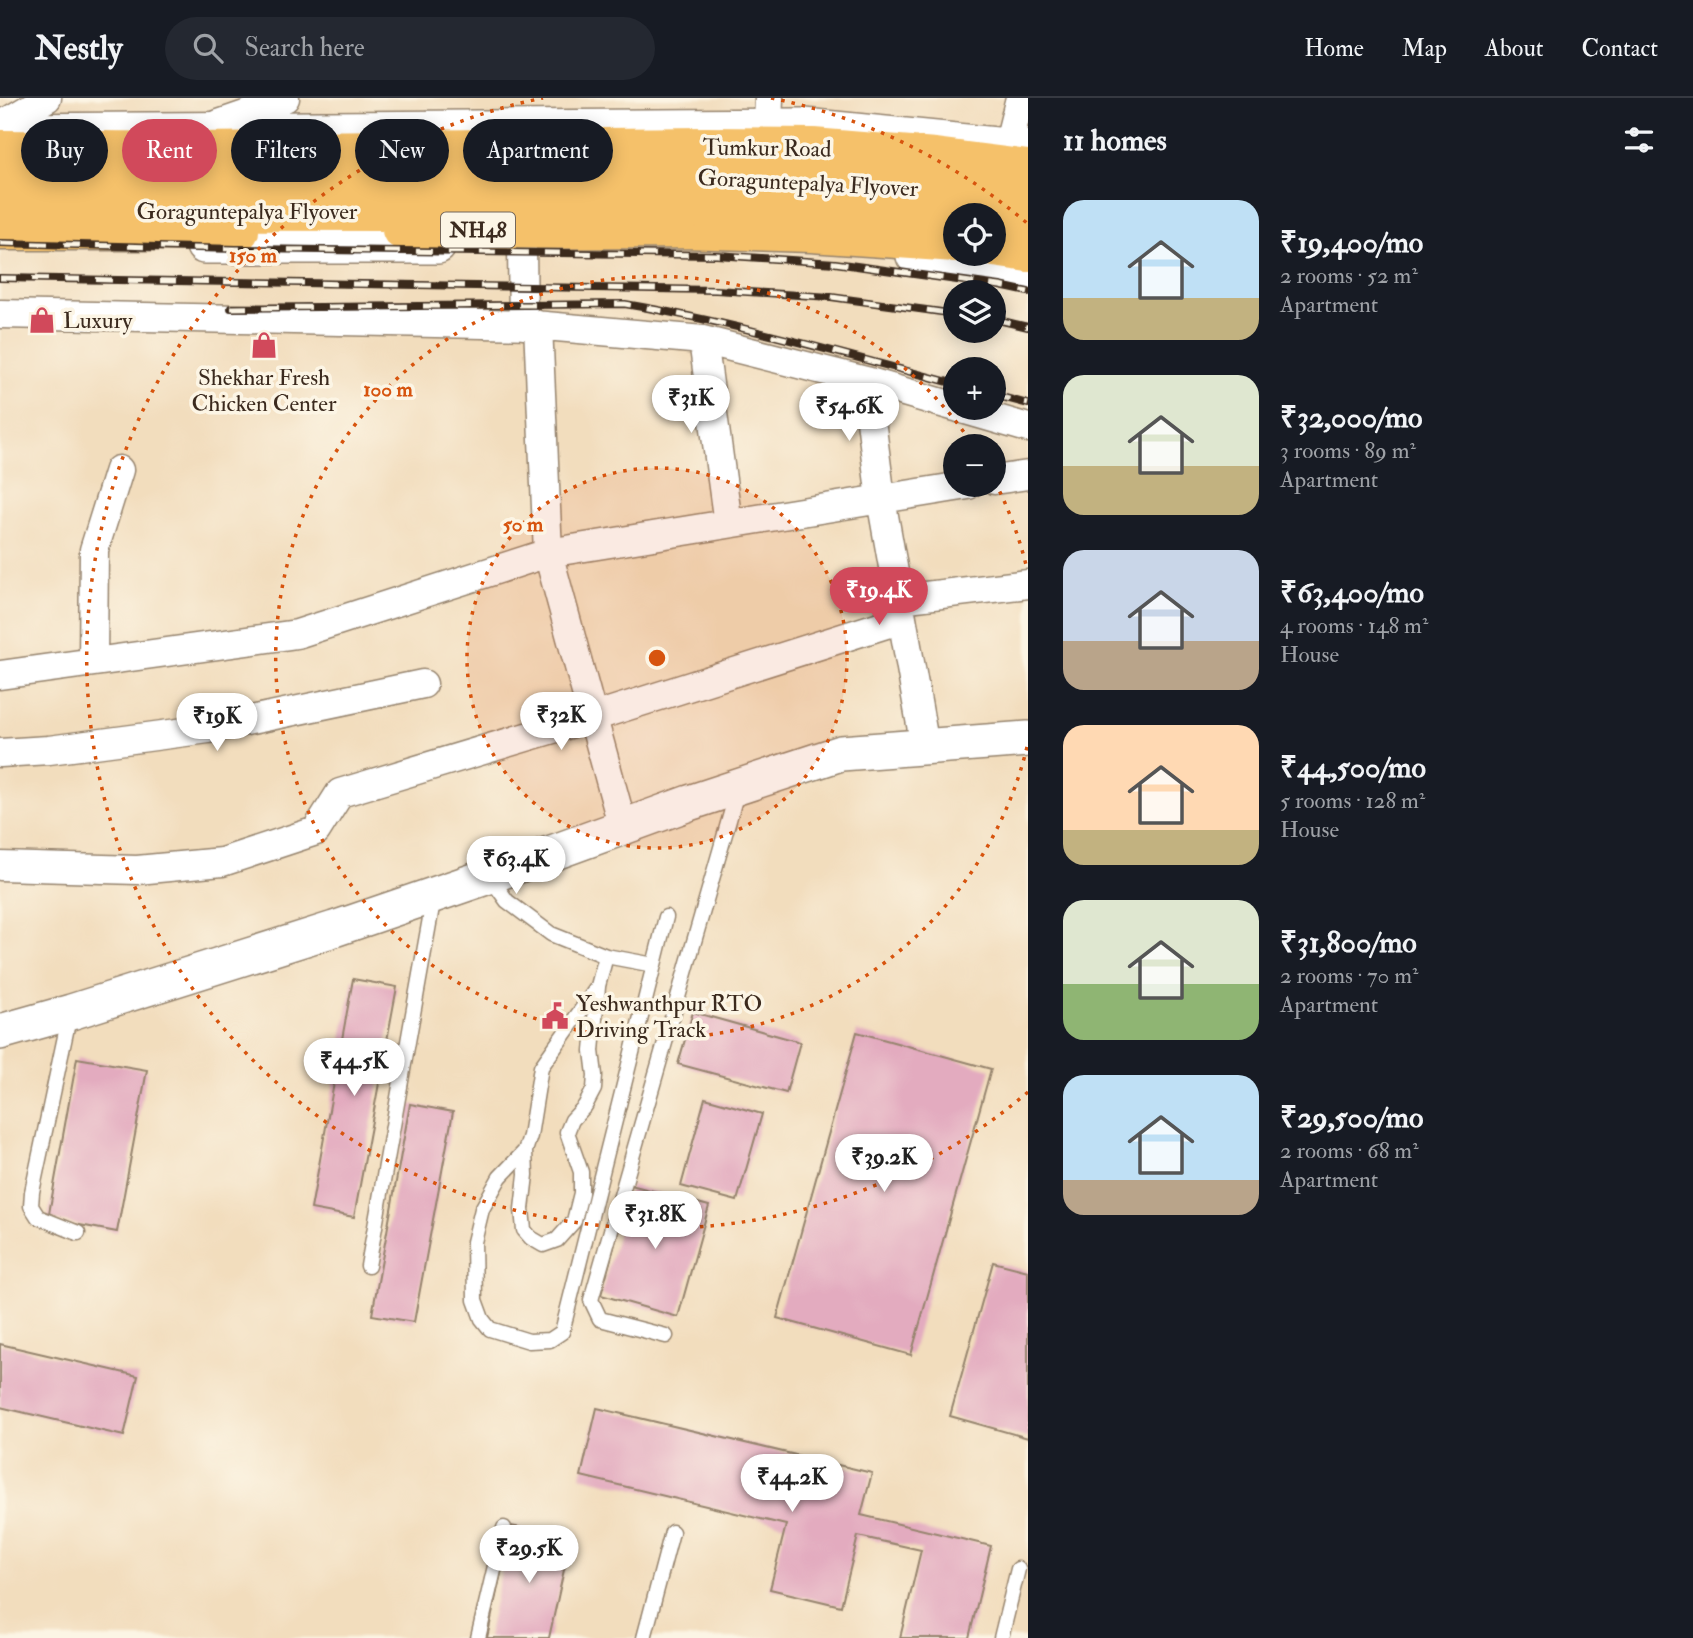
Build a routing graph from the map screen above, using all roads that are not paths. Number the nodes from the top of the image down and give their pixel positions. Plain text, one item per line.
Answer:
1 (47, 98) edge
2 (285, 98) edge
3 (1020, 98) edge
4 (604, 112) edge
5 (769, 112) edge
6 (217, 125) edge
7 (217, 128) edge
8 (0, 129) edge
9 (122, 129) edge
10 (0, 149) edge
11 (1021, 154) edge
12 (0, 178) edge
13 (1028, 200) edge
14 (0, 211) edge
15 (943, 221) edge
16 (1006, 227) edge
17 (1028, 230) edge
18 (0, 231) edge
19 (943, 242) edge
20 (0, 245) edge
21 (522, 247) junction
22 (1006, 250) edge
23 (1028, 253) edge
24 (1028, 272) edge
25 (0, 314) edge
26 (531, 325) junction
27 (703, 340) junction
28 (866, 381) junction
29 (943, 403) edge
30 (1001, 420) edge
31 (1028, 428) edge
32 (119, 470) dead end
33 (1028, 475) edge
34 (1006, 478) edge
35 (943, 489) edge
36 (881, 499) junction
37 (728, 524) junction
38 (548, 553) junction
39 (1028, 584) edge
40 (901, 609) junction
41 (93, 662) junction
42 (0, 675) edge
43 (423, 684) dead end
44 (593, 717) junction
45 (1028, 739) edge
46 (925, 747) junction
47 (0, 753) edge
48 (739, 787) junction
49 (623, 828) junction
50 (0, 866) edge
51 (489, 876) junction
52 (435, 895) junction
53 (666, 917) dead end
54 (606, 956) junction
55 (654, 965) junction
56 (598, 986) junction
57 (71, 1012) junction
58 (0, 1032) edge
59 (526, 1151) junction
60 (78, 1233) dead end
61 (368, 1266) dead end
62 (666, 1336) dead end
63 (504, 1528) dead end
64 (672, 1532) dead end
65 (1018, 1569) dead end
66 (478, 1638) edge
67 (644, 1638) edge
68 (1001, 1638) edge

1 - 8 street
2 - 6 street
3 - 11 street
4 - 5 street
4 - 7 street
5 - 11 street
8 - 9 street
10 - 11 highway, Tumkur Road
12 - 13 highway, Goraguntepalya Flyover
14 - 15 highway, Goraguntepalya Flyover
16 - 17 highway
18 - 19 highway, NH48
20 - 21 street
21 - 24 street
21 - 26 street
22 - 23 highway
25 - 26 street
26 - 27 street
26 - 38 street
27 - 28 street
27 - 37 street
28 - 29 street
28 - 36 street
30 - 31 street
32 - 41 street
33 - 34 street
35 - 36 street
36 - 37 street
36 - 40 street
37 - 38 street
38 - 41 street
38 - 44 street
39 - 40 street
40 - 44 street
40 - 46 street
41 - 42 street
43 - 47 street
44 - 49 street
44 - 50 street
45 - 46 street
46 - 48 street
48 - 49 street
48 - 62 lane
49 - 51 street
51 - 52 street
51 - 54 lane
52 - 57 street
52 - 61 lane
53 - 55 lane
54 - 55 lane
54 - 56 lane
55 - 59 lane
56 - 59 lane
56 - 59 lane
57 - 58 street
57 - 60 lane
63 - 66 lane
64 - 67 lane
65 - 68 lane

